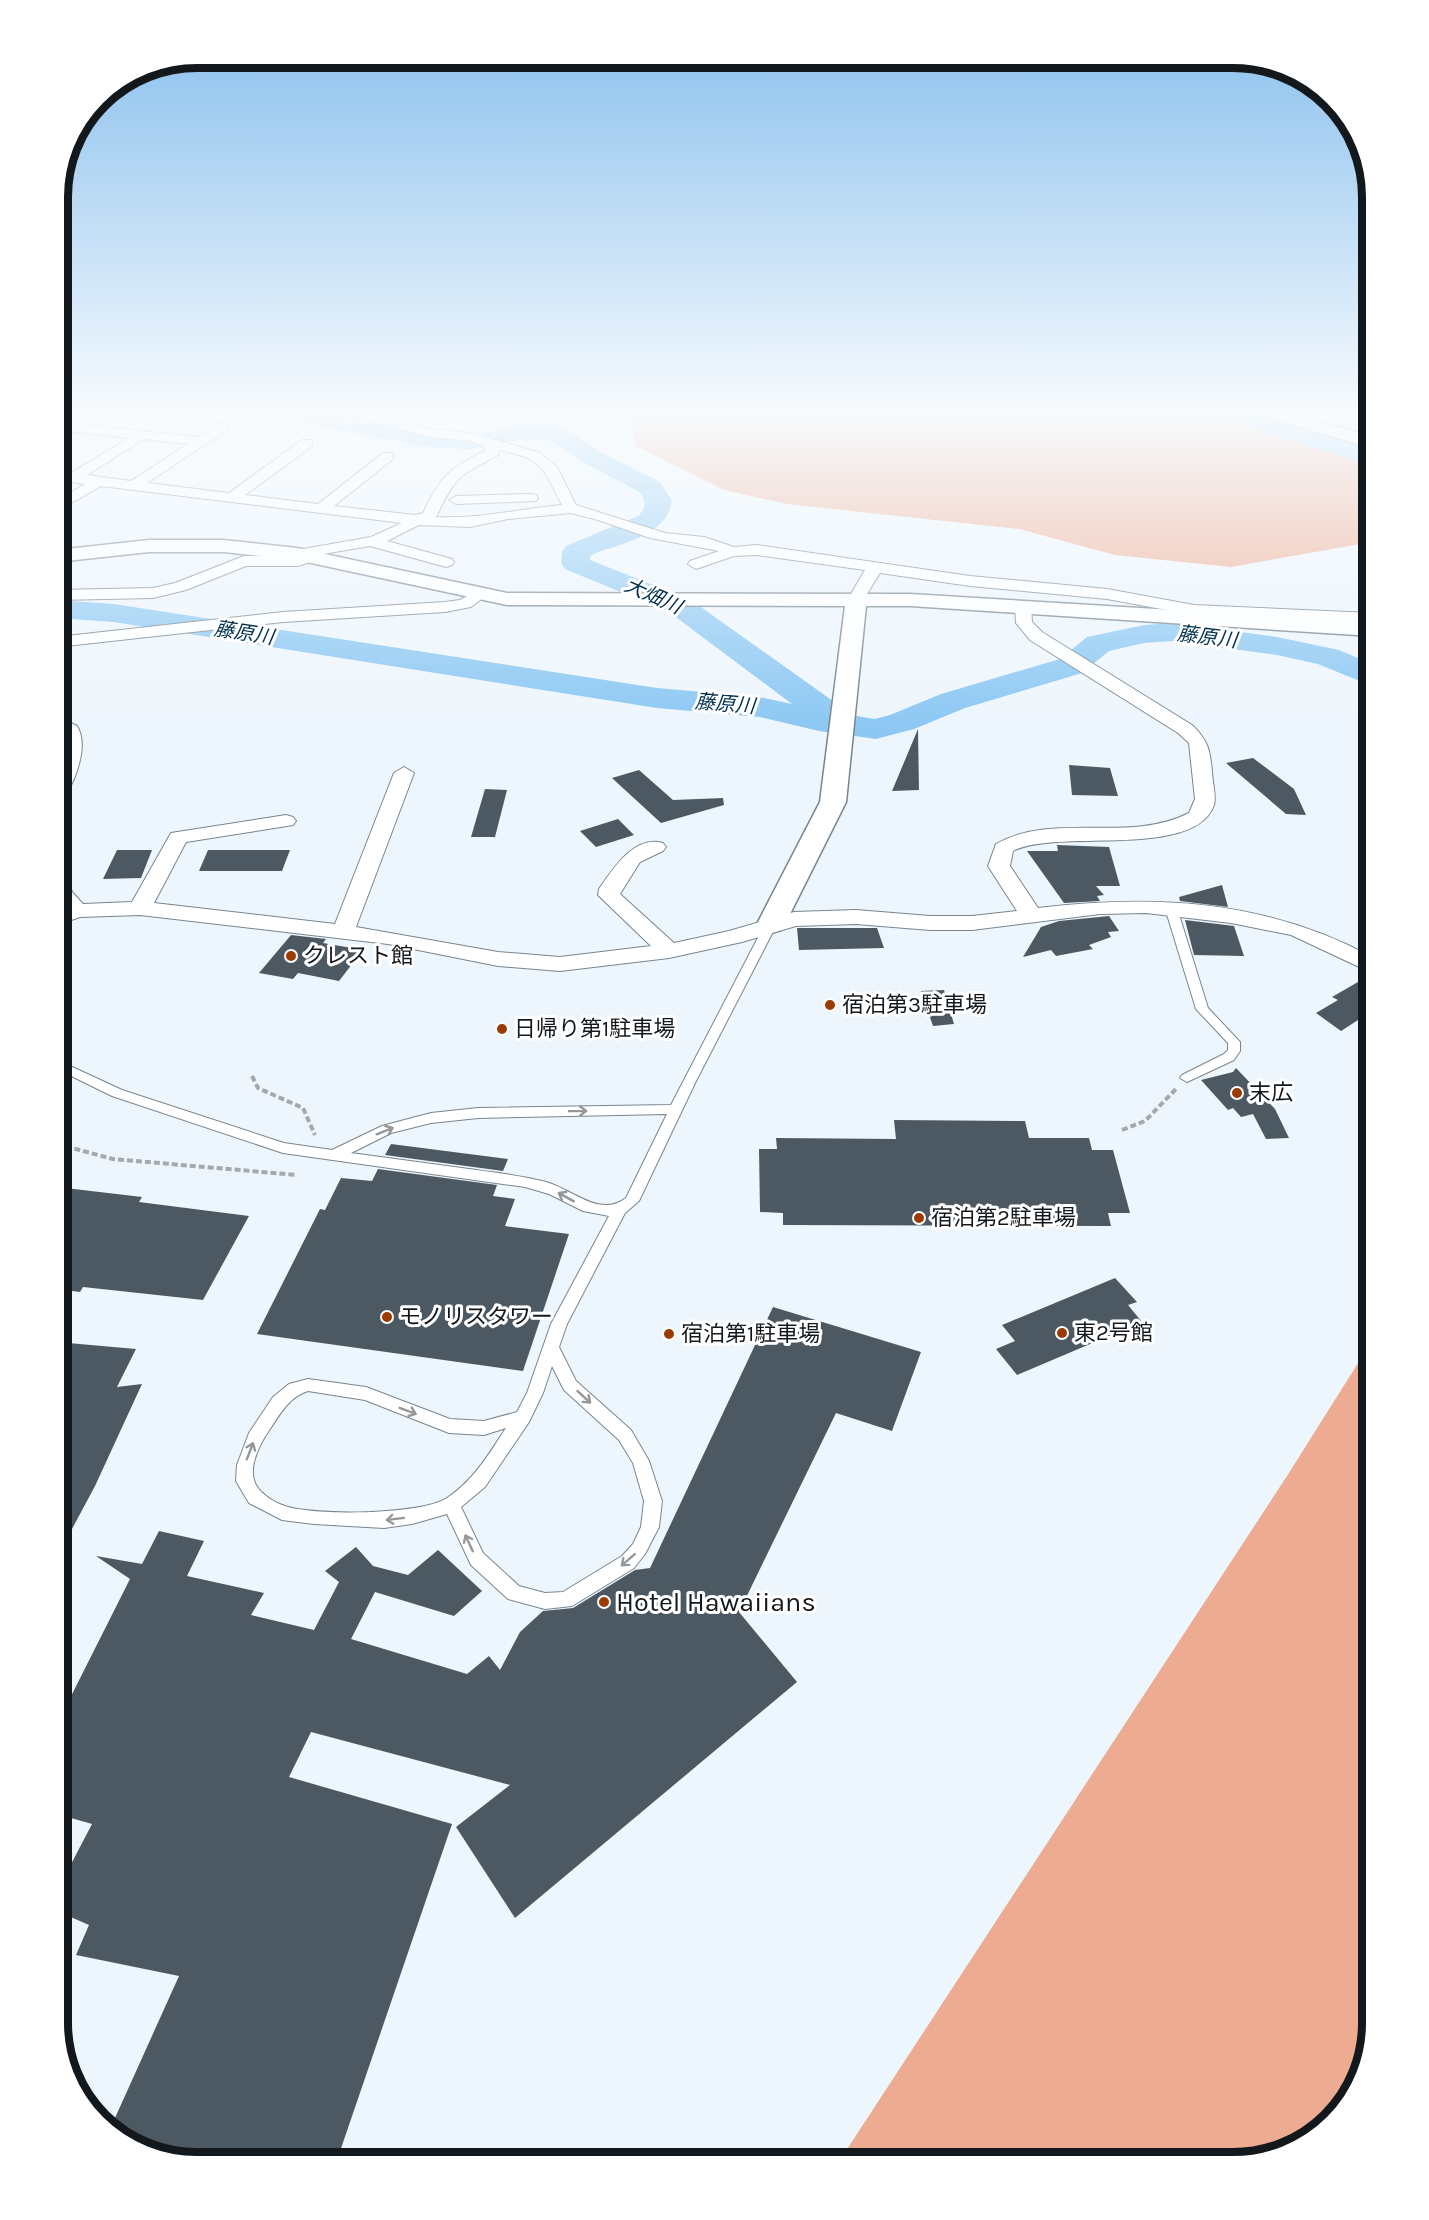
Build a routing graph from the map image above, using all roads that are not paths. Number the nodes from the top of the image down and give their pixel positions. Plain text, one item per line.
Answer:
1 (392, 517) edge
2 (427, 517) edge
3 (499, 517) edge
4 (603, 517) edge
5 (416, 520) junction
6 (372, 542) junction
7 (732, 552) junction
8 (68, 555) edge
9 (304, 555) junction
10 (446, 562) dead end
11 (696, 564) dead end
12 (876, 567) junction
13 (480, 594) junction
14 (68, 595) edge
15 (856, 599) junction
16 (1016, 599) junction
17 (1362, 618) edge
18 (1362, 628) edge
19 (68, 641) edge
20 (68, 728) edge
21 (404, 773) dead end
22 (68, 775) edge
23 (286, 821) dead end
24 (656, 847) dead end
25 (140, 908) junction
26 (1171, 908) junction
27 (67, 914) edge
28 (1031, 915) junction
29 (771, 924) junction
30 (343, 932) junction
31 (669, 951) junction
32 (1362, 961) edge
33 (68, 1069) edge
34 (1187, 1078) road end
35 (676, 1109) junction
36 (332, 1156) junction
37 (620, 1210) junction
38 (552, 1349) junction
39 (523, 1417) junction
40 (451, 1505) junction

1 - 5 street
2 - 5 street
3 - 5 street
4 - 7 street
5 - 6 street
6 - 9 street
6 - 10 street
7 - 11 street
7 - 12 street
8 - 9 street
9 - 13 street
9 - 14 street
12 - 15 street
12 - 16 street
13 - 15 street
13 - 19 street
15 - 16 street
15 - 29 street
16 - 17 street
16 - 18 street
16 - 28 street
20 - 22 street
21 - 30 street
23 - 25 street
24 - 31 street
25 - 27 street
25 - 30 street
26 - 28 street
26 - 32 street
26 - 34 lane
28 - 29 street
29 - 31 street
29 - 35 lane
30 - 31 street
33 - 36 lane
36 -> 35 lane
35 - 37 lane
37 -> 36 lane
37 - 38 lane
38 - 39 lane
38 -> 40 lane
39 - 40 lane
40 -> 39 lane

